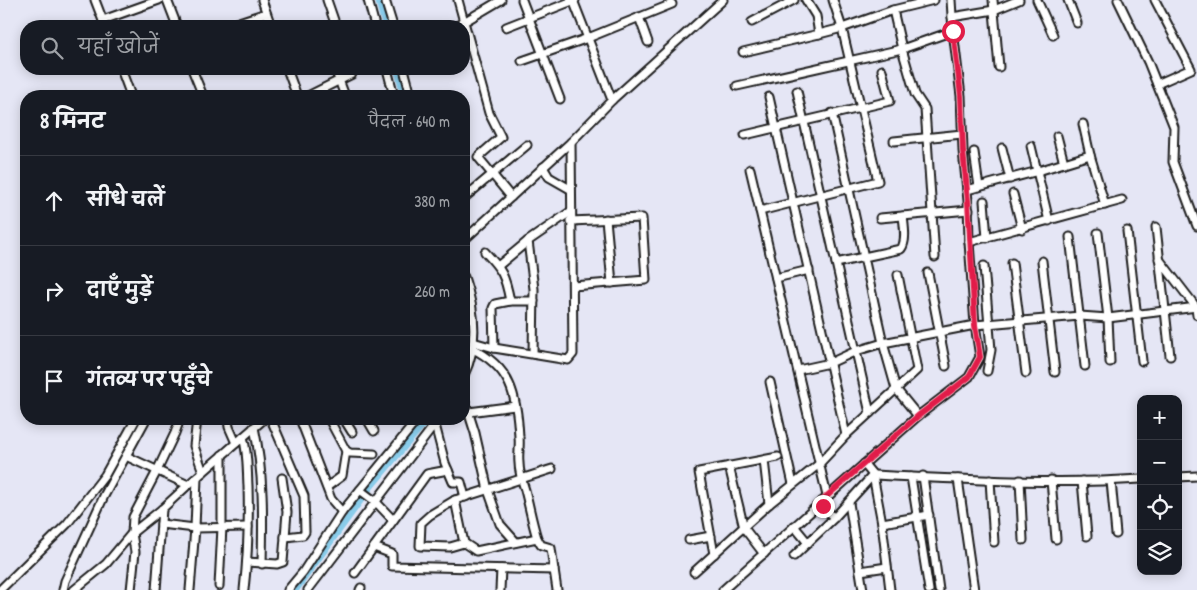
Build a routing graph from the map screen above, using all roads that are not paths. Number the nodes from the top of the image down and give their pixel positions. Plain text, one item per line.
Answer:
1 (95, 0) edge
2 (159, 0) edge
3 (167, 0) edge
4 (262, 0) edge
5 (327, 0) edge
6 (368, 0) edge
7 (386, 0) edge
8 (458, 0) edge
9 (501, 0) edge
10 (522, 0) edge
11 (574, 0) edge
12 (723, 0) edge
13 (794, 0) edge
14 (806, 0) edge
15 (833, 0) edge
16 (934, 0) edge
17 (951, 0) edge
18 (993, 0) edge
19 (1019, 0) edge
20 (1037, 0) edge
21 (1068, 0) edge
22 (1118, 0) edge
23 (1155, 0) edge
24 (672, 4) dead end
25 (904, 4) edge
26 (893, 10) junction
27 (994, 10) junction
28 (266, 13) junction
29 (639, 17) junction
30 (956, 17) junction
31 (530, 18) junction
32 (103, 20) edge
33 (111, 20) edge
34 (175, 20) edge
35 (245, 20) edge
36 (269, 20) edge
37 (334, 20) edge
38 (373, 20) edge
39 (391, 20) edge
40 (460, 20) edge
41 (467, 20) edge
42 (752, 22) dead end
43 (1077, 23) dead end
44 (506, 27) dead end
45 (842, 28) junction
46 (953, 31) junction
47 (819, 34) junction
48 (1053, 35) dead end
49 (588, 38) junction
50 (648, 42) dead end
51 (902, 49) junction
52 (743, 52) dead end
53 (544, 53) junction
54 (470, 55) edge
55 (850, 60) junction
56 (522, 61) dead end
57 (999, 67) dead end
58 (882, 70) dead end
59 (123, 75) edge
60 (194, 75) edge
61 (289, 75) edge
62 (337, 75) edge
63 (350, 75) edge
64 (389, 75) edge
65 (406, 75) edge
66 (339, 80) junction
67 (1157, 84) junction
68 (737, 86) dead end
69 (129, 90) edge
70 (200, 90) edge
71 (295, 90) edge
72 (320, 90) edge
73 (343, 90) edge
74 (392, 90) edge
75 (409, 90) edge
76 (798, 91) dead end
77 (769, 97) dead end
78 (560, 99) dead end
79 (612, 100) junction
80 (861, 106) junction
81 (832, 114) junction
82 (803, 120) junction
83 (1083, 124) dead end
84 (775, 127) junction
85 (962, 134) junction
86 (745, 135) dead end
87 (1057, 136) dead end
88 (927, 137) junction
89 (894, 141) dead end
90 (571, 142) junction
91 (528, 145) dead end
92 (1031, 146) dead end
93 (1002, 148) dead end
94 (974, 152) dead end
95 (1090, 155) junction
96 (1064, 163) junction
97 (750, 169) dead end
98 (1038, 171) junction
99 (546, 172) junction
100 (493, 174) junction
101 (1010, 179) junction
102 (973, 188) junction
103 (570, 189) junction
104 (849, 189) junction
105 (470, 193) edge
106 (1013, 194) dead end
107 (820, 196) junction
108 (511, 197) junction
109 (1122, 200) dead end
110 (984, 201) dead end
111 (793, 202) junction
112 (1105, 205) junction
113 (760, 210) junction
114 (969, 210) junction
115 (570, 212) junction
116 (933, 213) junction
117 (903, 216) junction
118 (880, 218) dead end
119 (606, 219) junction
120 (570, 221) junction
121 (1049, 221) junction
122 (1156, 226) dead end
123 (1197, 226) edge
124 (1022, 228) junction
125 (1127, 232) dead end
126 (1098, 233) dead end
127 (470, 235) edge
128 (1070, 237) dead end
129 (987, 238) junction
130 (528, 241) junction
131 (974, 242) junction
132 (485, 252) dead end
133 (864, 257) junction
134 (935, 257) dead end
135 (1159, 258) junction
136 (1042, 261) dead end
137 (836, 263) junction
138 (1012, 263) dead end
139 (498, 266) junction
140 (984, 266) dead end
141 (809, 270) junction
142 (928, 273) dead end
143 (898, 275) dead end
144 (776, 278) junction
145 (612, 283) junction
146 (573, 286) junction
147 (470, 295) edge
148 (534, 300) junction
149 (510, 301) junction
150 (1197, 310) edge
151 (1164, 311) junction
152 (1137, 314) junction
153 (1080, 316) junction
154 (1108, 318) junction
155 (1050, 319) junction
156 (1018, 321) junction
157 (982, 324) junction
158 (939, 332) junction
159 (911, 337) junction
160 (883, 343) junction
161 (472, 345) junction
162 (494, 348) junction
163 (856, 351) junction
164 (470, 354) edge
165 (533, 354) junction
166 (1170, 356) dead end
167 (1142, 361) dead end
168 (1110, 362) dead end
169 (830, 363) junction
170 (946, 366) dead end
171 (1086, 366) dead end
172 (798, 370) junction
173 (987, 371) dead end
174 (1055, 372) dead end
175 (1026, 373) dead end
176 (770, 382) dead end
177 (896, 389) junction
178 (515, 406) junction
179 (470, 412) edge
180 (870, 413) junction
181 (470, 416) edge
182 (918, 416) junction
183 (133, 425) edge
184 (143, 425) edge
185 (178, 425) edge
186 (196, 425) edge
187 (229, 425) edge
188 (256, 425) edge
189 (274, 425) edge
190 (302, 425) edge
191 (332, 425) edge
192 (348, 425) edge
193 (370, 425) edge
194 (414, 425) edge
195 (435, 425) edge
196 (438, 425) edge
197 (254, 427) junction
198 (374, 431) dead end
199 (352, 432) dead end
200 (846, 435) junction
201 (243, 437) junction
202 (236, 443) junction
203 (346, 451) junction
204 (374, 454) dead end
205 (222, 455) junction
206 (126, 456) junction
207 (778, 457) dead end
208 (764, 460) junction
209 (819, 464) junction
210 (730, 466) junction
211 (552, 469) dead end
212 (868, 469) junction
213 (448, 470) junction
214 (158, 471) junction
215 (204, 472) junction
216 (923, 476) junction
217 (1197, 476) edge
218 (911, 477) junction
219 (1182, 477) edge
220 (197, 478) junction
221 (282, 478) dead end
222 (521, 478) junction
223 (958, 479) junction
224 (1137, 479) edge
225 (990, 480) junction
226 (1020, 480) junction
227 (1051, 480) junction
228 (1082, 481) junction
229 (1111, 481) junction
230 (793, 484) junction
231 (188, 485) junction
232 (327, 487) junction
233 (488, 490) junction
234 (364, 493) junction
235 (827, 496) junction
236 (465, 497) junction
237 (455, 500) junction
238 (376, 502) junction
239 (849, 503) junction
240 (770, 504) junction
241 (823, 506) junction
242 (162, 509) junction
243 (342, 512) junction
244 (928, 516) junction
245 (834, 518) junction
246 (917, 518) junction
247 (393, 520) junction
248 (882, 523) junction
249 (161, 524) junction
250 (222, 527) junction
251 (248, 527) junction
252 (195, 528) junction
253 (744, 528) junction
254 (797, 530) junction
255 (132, 533) junction
256 (1116, 534) dead end
257 (711, 536) junction
258 (1087, 536) dead end
259 (286, 537) junction
260 (537, 538) junction
261 (1056, 539) dead end
262 (689, 540) dead end
263 (1023, 540) dead end
264 (516, 542) junction
265 (808, 542) junction
266 (994, 542) dead end
267 (464, 543) junction
268 (374, 547) junction
269 (714, 554) junction
270 (764, 554) junction
271 (794, 556) dead end
272 (247, 562) junction
273 (262, 564) junction
274 (887, 567) junction
275 (501, 569) junction
276 (554, 570) junction
277 (860, 571) junction
278 (694, 572) dead end
279 (355, 573) dead end
280 (219, 586) dead end
281 (0, 590) edge
282 (63, 590) edge
283 (74, 590) edge
284 (131, 590) edge
285 (156, 590) edge
286 (190, 590) edge
287 (244, 590) edge
288 (288, 590) edge
289 (308, 590) edge
290 (500, 590) edge
291 (557, 590) edge
292 (724, 590) edge
293 (863, 590) edge
294 (890, 590) edge
295 (929, 590) edge
296 (939, 590) edge
297 (974, 590) edge

1 - 32 street
2 - 33 street
3 - 34 street
4 - 28 street
5 - 37 street
6 - 38 street
7 - 39 street
8 - 40 street
9 - 41 street
10 - 31 street
11 - 31 street
11 - 49 street
12 - 79 street
13 - 42 street
14 - 47 street
15 - 45 street
16 - 25 street
17 - 30 street
18 - 27 street
19 - 27 street
20 - 48 street
21 - 43 street
22 - 67 street
23 - 67 street
24 - 29 street
25 - 26 street
26 - 45 street
26 - 51 street
27 - 30 street
27 - 57 street
28 - 35 street
28 - 36 street
29 - 49 street
29 - 50 street
30 - 46 street
31 - 44 street
31 - 53 street
45 - 47 street
45 - 55 street
46 - 51 street
46 - 85 street
47 - 52 street
49 - 53 street
49 - 79 street
51 - 55 street
51 - 88 street
53 - 56 street
53 - 78 street
54 - 100 street
55 - 68 street
55 - 80 street
58 - 80 street
59 - 69 street
60 - 70 street
61 - 71 street
62 - 66 street
63 - 66 street
64 - 74 street
65 - 75 street
66 - 72 street
66 - 73 street
67 - 123 street
76 - 82 street
77 - 84 street
79 - 90 street
80 - 81 street
80 - 104 street
81 - 82 street
81 - 104 street
82 - 84 street
82 - 107 street
83 - 95 street
84 - 86 street
84 - 111 street
85 - 88 street
85 - 102 street
87 - 96 street
88 - 89 street
88 - 116 street
90 - 99 street
90 - 103 street
91 - 100 street
92 - 98 street
93 - 101 street
94 - 102 street
95 - 96 street
95 - 112 street
96 - 98 street
97 - 113 street
98 - 101 street
98 - 121 street
99 - 103 street
99 - 108 street
100 - 105 street
100 - 108 street
101 - 102 street
102 - 114 street
103 - 115 street
104 - 107 street
104 - 133 street
106 - 124 street
107 - 111 street
107 - 137 street
108 - 127 street
109 - 112 street
110 - 129 street
111 - 113 street
111 - 141 street
112 - 121 street
113 - 144 street
114 - 116 street
114 - 131 street
115 - 120 street
115 - 130 street
116 - 117 street
116 - 134 street
117 - 118 street
117 - 133 street
119 - 120 street
119 - 145 street
119 - 145 street
120 - 146 street
121 - 124 street
122 - 135 street
124 - 129 street
125 - 152 street
126 - 154 street
128 - 153 street
129 - 131 street
130 - 139 street
130 - 148 street
131 - 157 street
132 - 139 street
133 - 137 street
133 - 160 street
135 - 150 street
135 - 151 street
136 - 155 street
137 - 163 street
138 - 156 street
139 - 149 street
140 - 157 street
141 - 144 street
141 - 169 street
142 - 158 street
143 - 159 street
144 - 172 street
145 - 146 street
146 - 165 street
147 - 161 street
148 - 149 street
148 - 165 street
149 - 162 street
150 - 151 street
151 - 152 street
151 - 166 street
152 - 154 street
152 - 167 street
153 - 154 street
153 - 155 street
153 - 171 street
154 - 168 street
155 - 156 street
155 - 174 street
156 - 157 street
156 - 175 street
157 - 158 street
157 - 173 street
157 - 182 street
158 - 159 street
158 - 170 street
159 - 160 street
159 - 177 street
160 - 163 street
160 - 177 street
161 - 162 street
161 - 164 street
161 - 178 street
162 - 165 street
163 - 169 street
163 - 180 street
169 - 172 street
169 - 200 street
172 - 209 street
176 - 230 street
177 - 180 street
177 - 182 street
178 - 179 street
178 - 222 street
180 - 200 street
181 - 233 street
182 - 212 street
183 - 281 street
184 - 206 street
185 - 214 street
186 - 215 street
187 - 202 street
188 - 197 street
189 - 259 street
190 - 232 street
191 - 203 street
192 - 199 street
193 - 198 street
194 - 234 street
195 - 238 street
196 - 213 street
197 - 201 street
197 - 273 street
200 - 209 street
201 - 202 street
201 - 251 street
202 - 205 street
203 - 204 street
203 - 232 street
205 - 215 street
205 - 250 street
206 - 214 street
206 - 282 street
207 - 208 street
208 - 210 street
208 - 240 street
209 - 230 street
209 - 235 street
210 - 253 street
210 - 257 street
211 - 222 street
212 - 218 street
212 - 235 street
212 - 239 street
212 - 248 street
213 - 236 street
213 - 247 street
214 - 231 street
214 - 255 street
215 - 220 street
216 - 218 street
216 - 223 street
216 - 244 street
217 - 219 street
218 - 246 street
220 - 231 street
220 - 252 street
221 - 259 street
222 - 233 street
222 - 260 street
223 - 225 street
223 - 297 street
224 - 229 street
225 - 226 street
225 - 266 street
226 - 227 street
226 - 263 street
227 - 228 street
227 - 261 street
228 - 229 street
228 - 258 street
229 - 256 street
230 - 240 street
231 - 242 street
232 - 243 street
233 - 236 street
233 - 264 street
234 - 238 street
234 - 243 street
235 - 241 street
236 - 237 street
237 - 267 street
237 - 267 street
238 - 247 street
238 - 289 street
239 - 245 street
239 - 277 street
240 - 253 street
241 - 245 street
241 - 254 street
242 - 249 street
242 - 255 street
243 - 288 street
244 - 246 street
244 - 296 street
245 - 265 street
246 - 248 street
246 - 295 street
247 - 268 street
248 - 274 street
249 - 252 street
249 - 285 street
250 - 251 street
250 - 252 street
250 - 280 street
251 - 272 street
252 - 286 street
253 - 269 street
253 - 270 street
254 - 265 street
254 - 270 street
255 - 283 street
255 - 284 street
257 - 262 street
257 - 269 street
259 - 273 street
260 - 264 street
260 - 276 street
264 - 267 street
265 - 271 street
268 - 275 street
268 - 279 street
269 - 278 street
270 - 292 street
272 - 273 street
272 - 287 street
274 - 277 street
274 - 294 street
275 - 276 street
275 - 290 street
276 - 291 street
277 - 293 street

